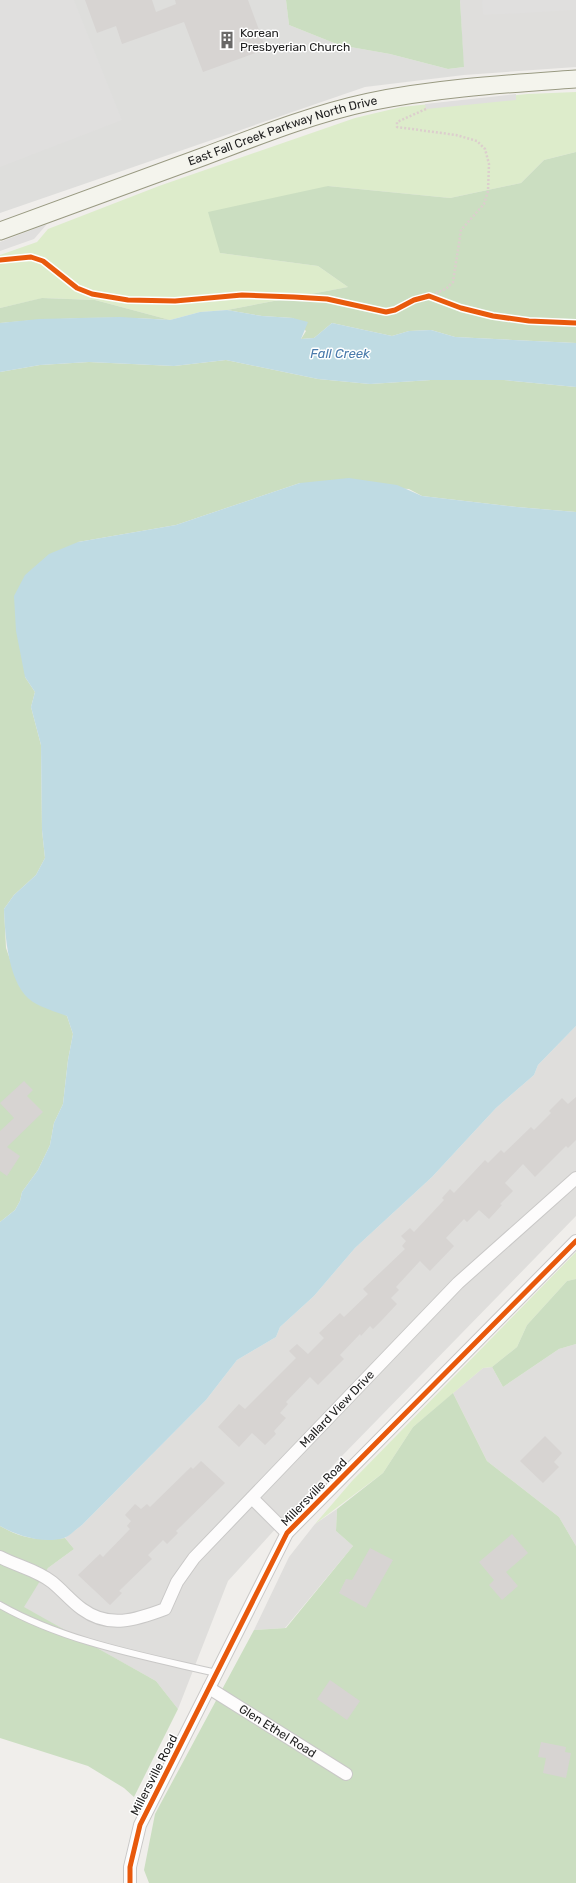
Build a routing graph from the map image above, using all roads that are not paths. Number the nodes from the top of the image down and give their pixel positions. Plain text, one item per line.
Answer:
1 (576, 79) edge
2 (0, 231) edge
3 (576, 1178) edge
4 (576, 1241) edge
5 (252, 1498) junction
6 (287, 1533) junction
7 (0, 1557) edge
8 (0, 1605) edge
9 (216, 1673) junction
10 (209, 1688) junction
11 (346, 1774) dead end
12 (130, 1883) edge

1 - 2 main road, East Fall Creek Parkway North Drive
3 - 5 street, Mallard View Drive
4 - 6 street, Millersville Road
5 - 6 street
5 - 7 street, Mallard View Drive
6 - 9 street, Millersville Road
8 - 9 lane
9 - 10 street, Millersville Road
10 - 11 street, Glen Ethel Road
10 - 12 street, Millersville Road

